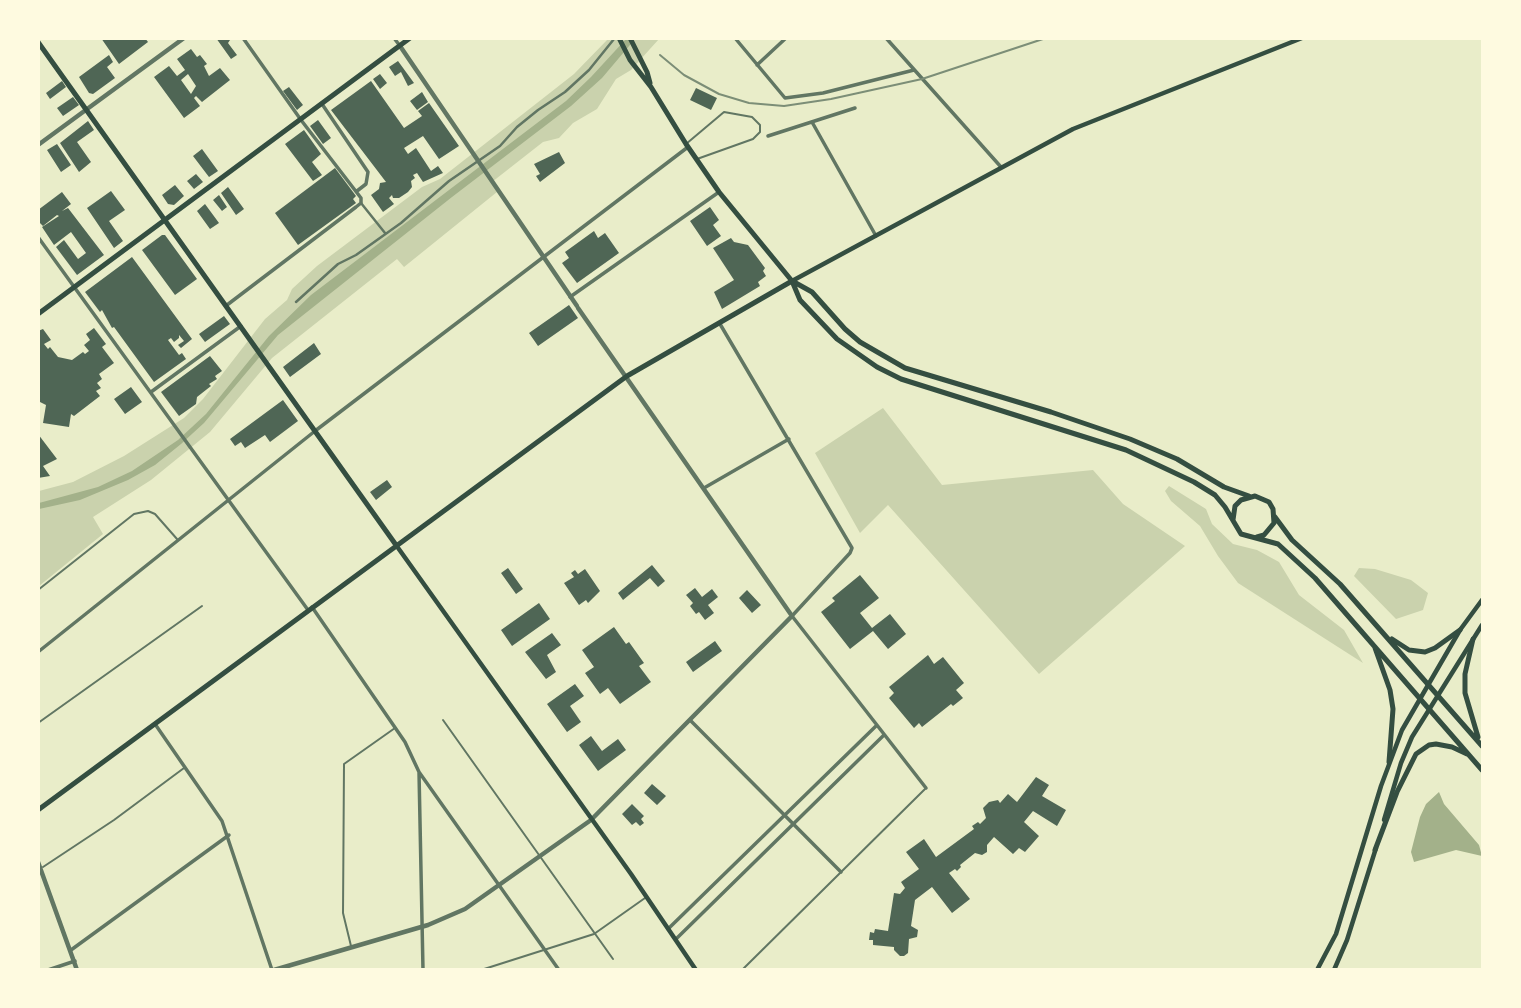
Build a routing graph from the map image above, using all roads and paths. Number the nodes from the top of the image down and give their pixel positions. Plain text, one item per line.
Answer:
1 (184, 38) edge
2 (243, 38) edge
3 (394, 38) edge
4 (410, 38) edge
5 (735, 38) edge
6 (786, 38) edge
7 (886, 38) edge
8 (1302, 38) edge
9 (618, 40) edge
10 (631, 41) edge
11 (38, 42) edge
12 (400, 46) junction
13 (757, 65) junction
14 (914, 70) junction
15 (651, 87) junction
16 (322, 104) junction
17 (855, 108) dead end
18 (87, 110) junction
19 (301, 120) junction
20 (811, 122) junction
21 (768, 136) dead end
22 (38, 145) edge
23 (687, 146) junction
24 (696, 159) junction
25 (1001, 167) junction
26 (357, 191) junction
27 (719, 192) junction
28 (360, 203) junction
29 (165, 221) junction
30 (385, 234) junction
31 (876, 236) junction
32 (38, 237) edge
33 (543, 257) junction
34 (792, 281) junction
35 (75, 288) junction
36 (570, 297) junction
37 (296, 302) dead end
38 (227, 305) junction
39 (38, 314) edge
40 (719, 322) junction
41 (241, 326) junction
42 (627, 376) junction
43 (151, 392) junction
44 (315, 431) junction
45 (789, 439) junction
46 (704, 488) junction
47 (1249, 496) junction
48 (229, 498) junction
49 (1275, 517) junction
50 (1233, 520) junction
51 (1255, 538) junction
52 (178, 540) junction
53 (396, 545) junction
54 (38, 590) edge
55 (1482, 600) edge
56 (202, 606) dead end
57 (310, 608) junction
58 (792, 616) junction
59 (1482, 625) edge
60 (1460, 630) junction
61 (1384, 634) junction
62 (1473, 639) junction
63 (1373, 642) junction
64 (38, 652) edge
65 (1428, 683) junction
66 (1438, 694) junction
67 (1419, 697) junction
68 (1429, 708) junction
69 (689, 718) junction
70 (443, 720) dead end
71 (38, 723) edge
72 (155, 724) junction
73 (876, 726) junction
74 (395, 728) junction
75 (884, 735) junction
76 (1481, 744) edge
77 (1471, 756) junction
78 (1389, 762) junction
79 (185, 767) junction
80 (1482, 770) edge
81 (419, 772) junction
82 (926, 788) joint
83 (38, 810) edge
84 (785, 816) junction
85 (591, 820) junction
86 (792, 824) junction
87 (229, 835) junction
88 (1376, 850) junction
89 (538, 857) junction
90 (38, 862) edge
91 (41, 869) junction
92 (841, 872) junction
93 (499, 886) junction
94 (646, 898) junction
95 (421, 927) junction
96 (668, 929) junction
97 (594, 934) junction
98 (676, 939) junction
99 (352, 947) junction
100 (71, 950) junction
101 (545, 950) junction
102 (613, 960) dead end
103 (75, 961) junction
104 (48, 970) edge
105 (77, 970) edge
106 (273, 970) edge
107 (423, 970) edge
108 (481, 970) edge
109 (559, 970) edge
110 (696, 970) edge
111 (742, 970) edge
112 (1317, 970) edge
113 (1334, 970) edge

1 - 18 street
2 - 19 street
3 - 12 street
4 - 12 main road
5 - 13 street
6 - 13 street
7 - 14 street
8 - 25 main road
9 - 15 main road
9 - 30 street
10 - 15 main road
11 - 18 main road
12 - 16 main road
12 - 33 street
13 - 14 street
14 - 25 street
15 - 23 main road
16 - 19 main road
16 - 26 street
17 - 20 street
18 - 22 street
18 - 29 main road
19 - 26 street
19 - 29 main road
20 - 21 street
20 - 31 street
23 - 24 main road
23 - 24 lane
23 - 33 street
24 - 27 main road
25 - 31 main road
26 - 28 street
27 - 34 main road
27 - 36 street
28 - 30 street
28 - 38 street
29 - 35 main road
29 - 38 main road
30 - 37 street
31 - 34 main road
32 - 35 street
33 - 36 street
33 - 44 street
34 - 40 main road
34 - 47 main road
34 - 50 main road
35 - 39 main road
35 - 43 street
36 - 42 street
38 - 41 main road
40 - 42 main road
40 - 45 street
41 - 43 street
41 - 44 main road
42 - 46 street
42 - 53 main road
43 - 48 street
44 - 48 street
44 - 53 main road
45 - 46 street
45 - 58 street
46 - 58 street
47 - 49 main road
47 - 50 main road
48 - 52 street
48 - 57 street
49 - 51 main road
49 - 61 main road
50 - 51 main road
51 - 63 main road
52 - 54 lane
52 - 64 street
53 - 57 main road
53 - 85 main road
55 - 60 main road
56 - 71 lane
57 - 72 main road
57 - 74 street
58 - 69 street
58 - 73 street
59 - 62 main road
60 - 61 main road
60 - 65 main road
61 - 65 main road
62 - 66 main road
62 - 76 main road
63 - 67 main road
63 - 78 main road
65 - 66 main road
65 - 67 main road
66 - 68 main road
66 - 76 main road
67 - 68 main road
67 - 78 main road
68 - 77 main road
68 - 88 main road
69 - 84 street
69 - 85 street
70 - 89 lane
72 - 79 street
72 - 83 main road
73 - 75 street
73 - 84 street
74 - 81 street
74 - 99 lane
75 - 82 street
75 - 86 street
77 - 80 main road
77 - 88 main road
78 - 112 main road
79 - 87 street
79 - 91 lane
81 - 93 street
81 - 95 street
82 - 92 lane
84 - 86 street
84 - 96 street
85 - 89 street
85 - 94 main road
86 - 92 street
86 - 98 street
87 - 100 street
87 - 106 street
88 - 113 main road
89 - 93 street
89 - 97 lane
90 - 91 street
91 - 100 street
92 - 111 lane
93 - 95 street
93 - 101 street
94 - 96 main road
94 - 97 lane
95 - 99 street
95 - 107 street
96 - 98 main road
97 - 101 lane
97 - 102 lane
98 - 110 main road
99 - 106 street
100 - 103 street
101 - 108 lane
101 - 109 street
103 - 104 street
103 - 105 street

